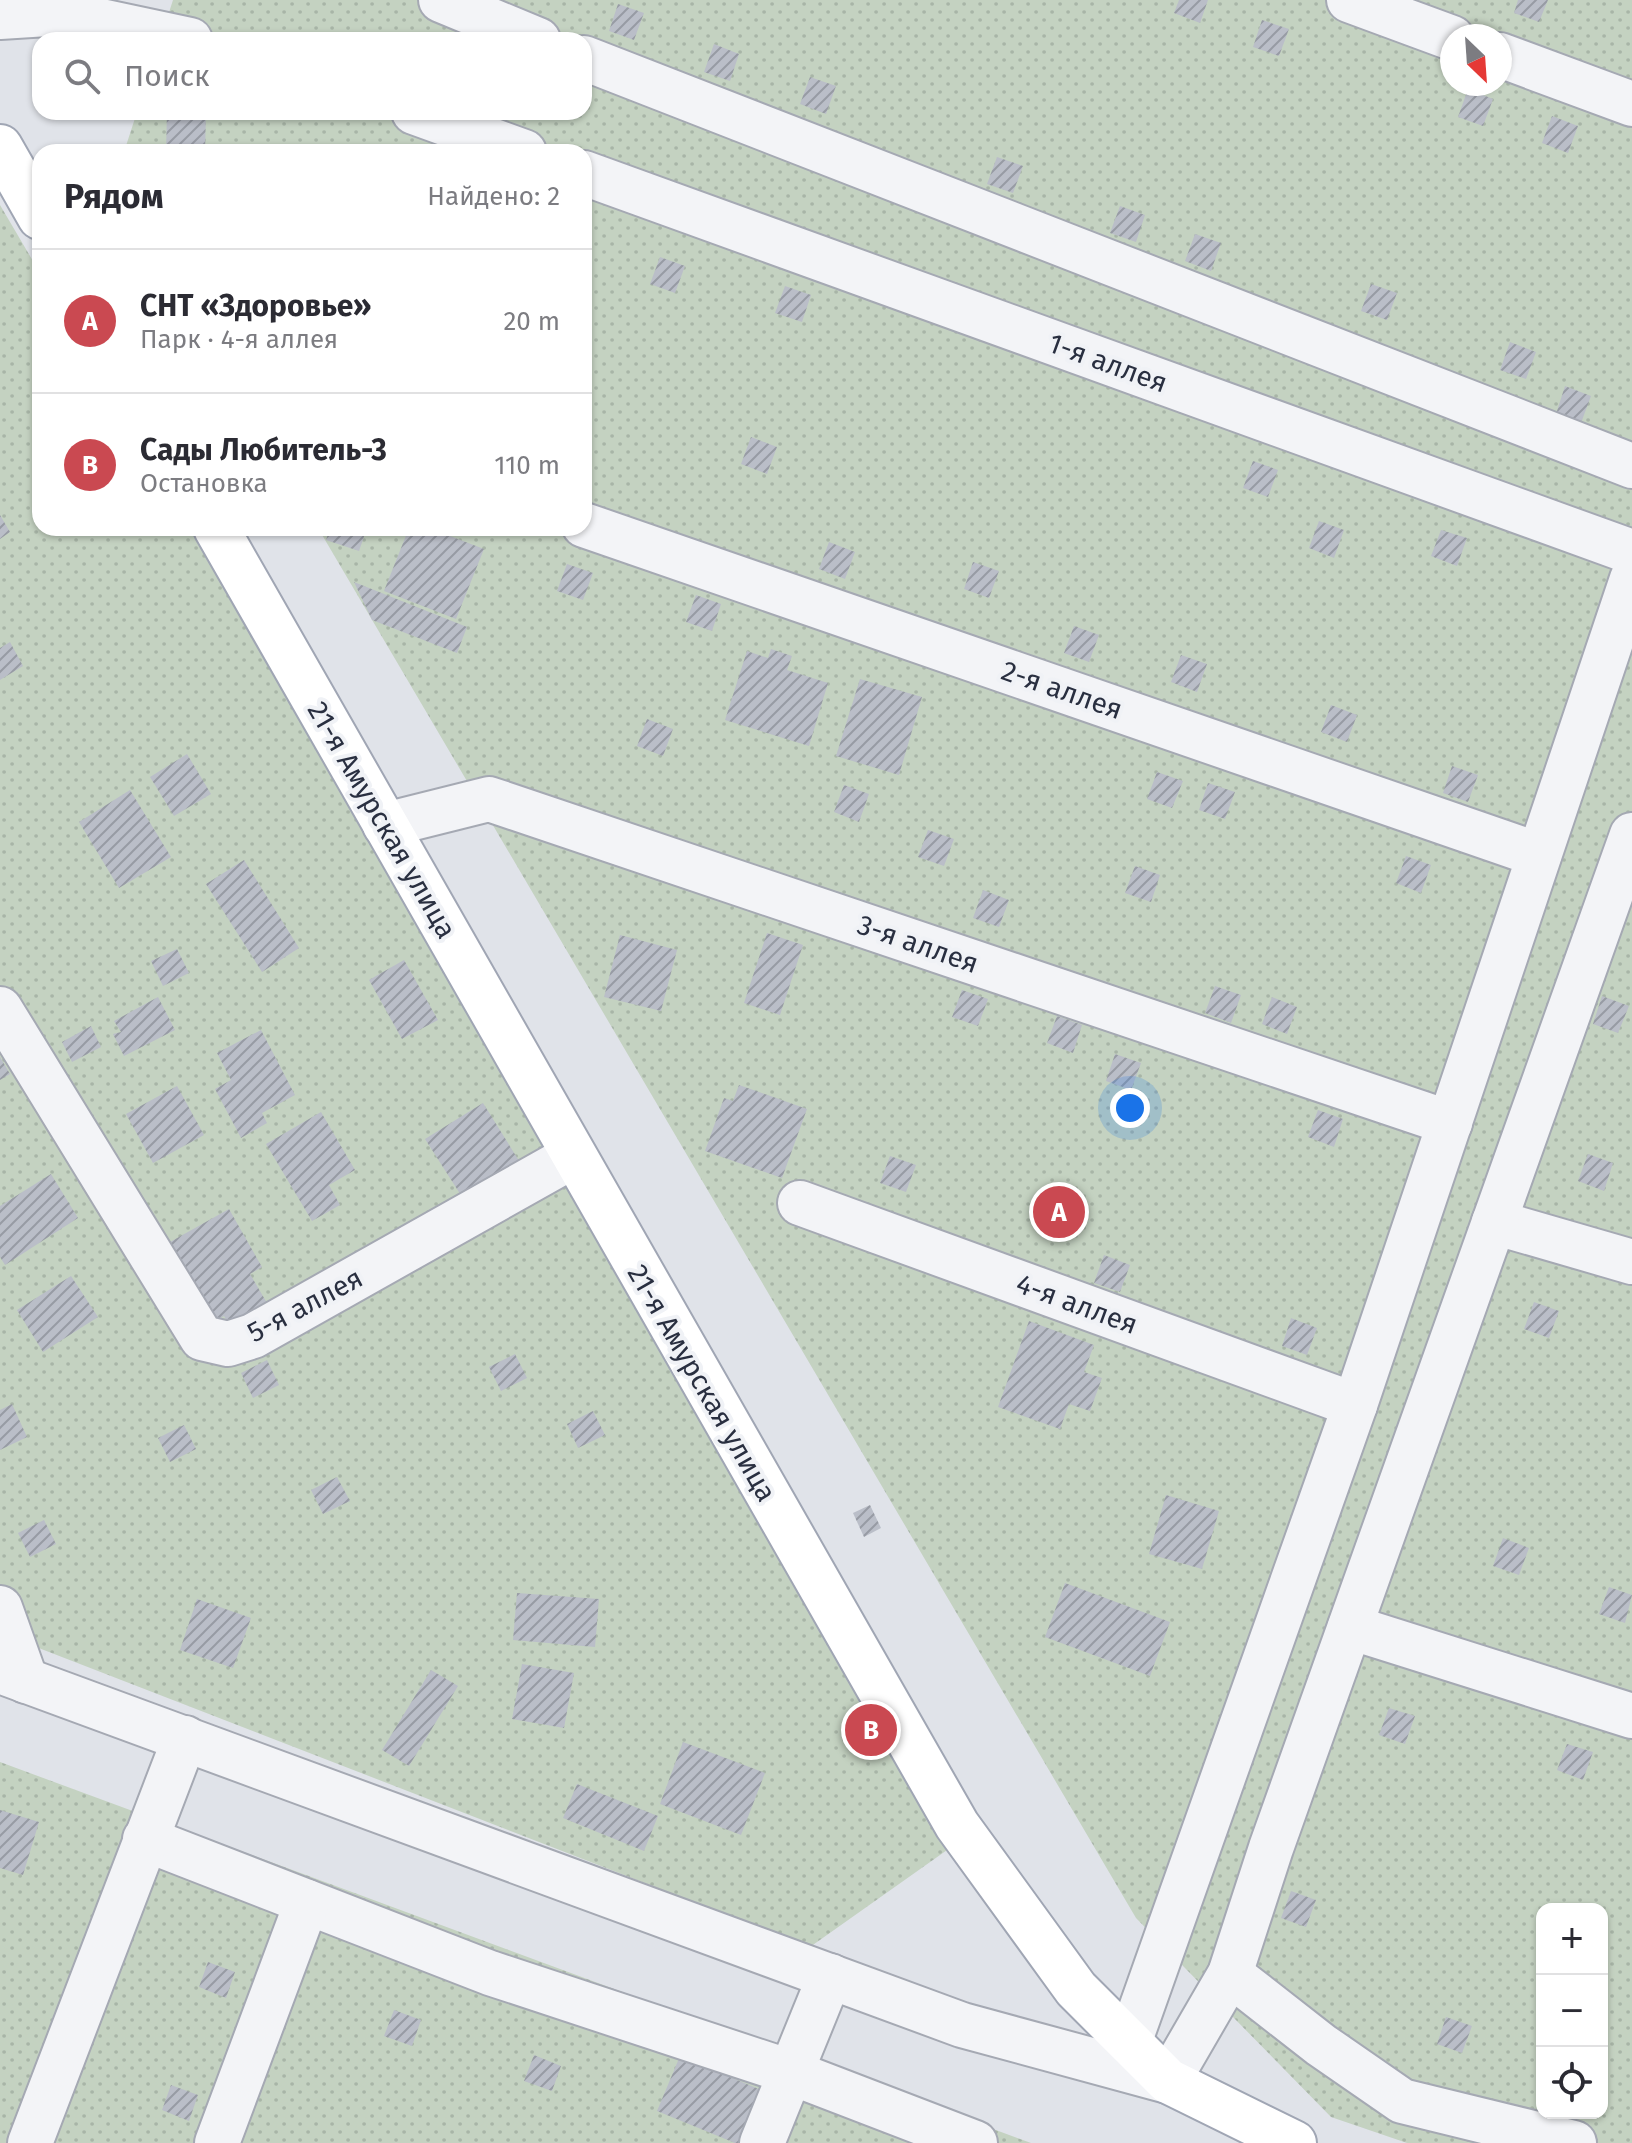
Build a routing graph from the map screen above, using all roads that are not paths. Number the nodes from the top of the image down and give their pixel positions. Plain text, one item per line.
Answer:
1 (441, 0) edge
2 (1349, 0) edge
3 (0, 17) edge
4 (152, 32) edge
5 (519, 32) edge
6 (1440, 34) edge
7 (1512, 59) edge
8 (592, 61) edge
9 (1632, 104) edge
10 (436, 120) edge
11 (502, 144) edge
12 (0, 147) edge
13 (592, 176) edge
14 (32, 203) edge
15 (1632, 466) edge
16 (592, 528) edge
17 (221, 536) edge
18 (1632, 552) edge
19 (1632, 579) edge
20 (385, 825) junction
21 (1632, 835) edge
22 (1539, 855) junction
23 (0, 1009) edge
24 (1450, 1123) junction
25 (573, 1156) junction
26 (800, 1203) dead end
27 (1494, 1222) junction
28 (1632, 1262) edge
29 (1355, 1405) junction
30 (0, 1608) edge
31 (1350, 1627) junction
32 (13, 1676) edge
33 (1632, 1716) edge
34 (185, 1738) junction
35 (145, 1839) junction
36 (307, 1902) junction
37 (1230, 1974) junction
38 (830, 1976) junction
39 (1129, 2043) junction
40 (790, 2072) junction
41 (1168, 2081) junction
42 (30, 2143) edge
43 (217, 2143) edge
44 (762, 2143) edge
45 (975, 2143) edge
46 (1294, 2143) edge
47 (1574, 2143) edge

1 - 5 street
2 - 6 street
3 - 4 street
7 - 9 street
8 - 15 street
10 - 11 street
12 - 14 main road
13 - 18 street, 1-я аллея
16 - 22 street, 2-я аллея
17 - 20 main road, 21-я Амурская улица
19 - 22 street
20 - 24 street, 3-я аллея
20 - 25 main road, 21-я Амурская улица
21 - 27 street
22 - 24 street
23 - 25 street, 5-я аллея
24 - 29 street
25 - 39 main road, 21-я Амурская улица
26 - 29 street, 4-я аллея
27 - 28 street
27 - 31 street
29 - 39 street
30 - 32 street
31 - 33 street
31 - 37 street
32 - 34 street
34 - 35 street
34 - 38 street
35 - 36 street
35 - 42 street
36 - 40 street
36 - 43 street
37 - 41 street
37 - 47 street
38 - 40 street
38 - 41 street
39 - 41 main road, 21-я Амурская улица
40 - 44 street
40 - 45 street
41 - 46 main road, 21-я Амурская улица

